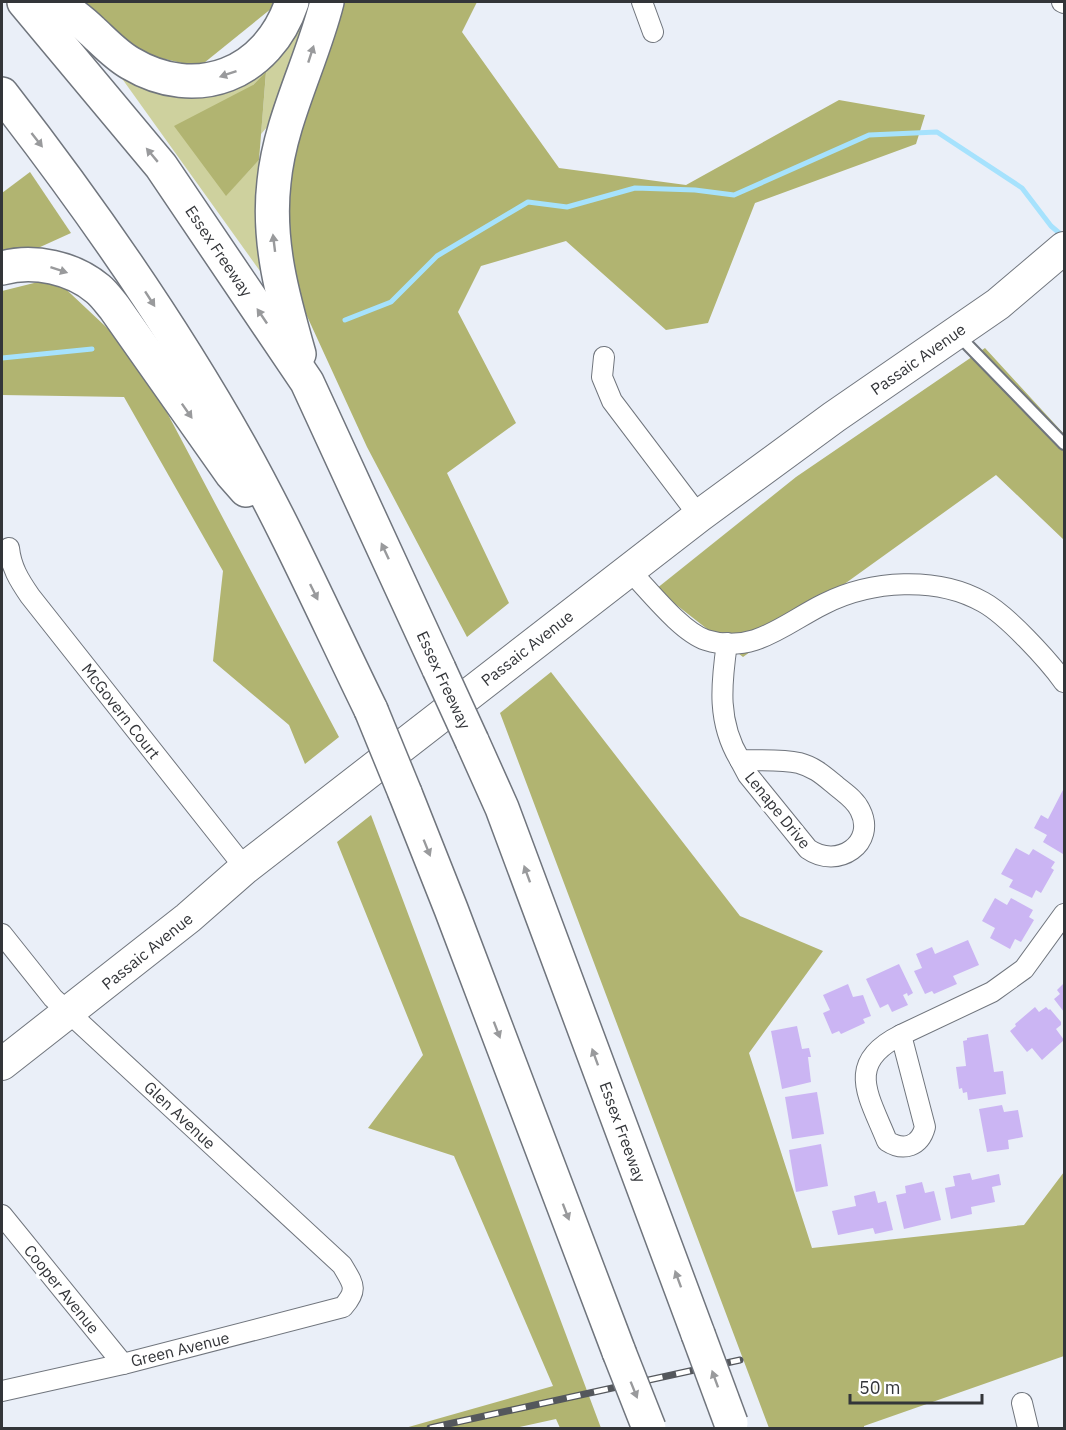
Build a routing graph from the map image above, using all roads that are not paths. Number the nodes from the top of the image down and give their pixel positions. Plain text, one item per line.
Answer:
1 (24, 2) edge
2 (56, 2) edge
3 (292, 2) edge
4 (327, 2) edge
5 (642, 2) edge
6 (653, 32) dead end
7 (2, 94) edge
8 (1065, 248) edge
9 (2, 268) edge
10 (956, 332) junction
11 (604, 357) dead end
12 (307, 382) junction
13 (1065, 444) edge
14 (699, 516) junction
15 (289, 539) junction
16 (9, 548) dead end
17 (629, 570) junction
18 (727, 643) junction
19 (1065, 682) edge
20 (740, 760) junction
21 (245, 868) junction
22 (1065, 914) edge
23 (2, 934) edge
24 (69, 1012) junction
25 (901, 1035) junction
26 (2, 1064) edge
27 (2, 1215) edge
28 (352, 1296) joint
29 (123, 1364) junction
30 (2, 1391) edge
31 (1022, 1403) dead end
32 (732, 1426) edge
33 (649, 1428) edge
34 (1028, 1428) edge

12 -> 1 highway, Essex Freeway
3 -> 2 highway
12 -> 4 highway
5 - 6 street
7 -> 15 highway
8 - 10 main road, Passaic Avenue
9 -> 15 highway
10 - 13 lane
10 - 14 main road, Passaic Avenue
11 - 14 street
32 -> 12 highway, Essex Freeway, bridge
14 - 17 main road, Passaic Avenue
15 -> 33 highway, bridge
16 - 21 street, McGovern Court
17 - 18 street
17 - 21 main road, Passaic Avenue
18 - 19 street
18 - 20 street, Lenape Drive
20 - 20 street, Lenape Drive
21 - 24 main road, Passaic Avenue
22 - 25 street
23 - 24 street, Glen Avenue
24 - 26 main road, Passaic Avenue
24 - 28 street, Glen Avenue
25 - 25 street
27 - 29 street, Cooper Avenue
28 - 29 street, Green Avenue
29 - 30 street, Green Avenue
31 - 34 street

